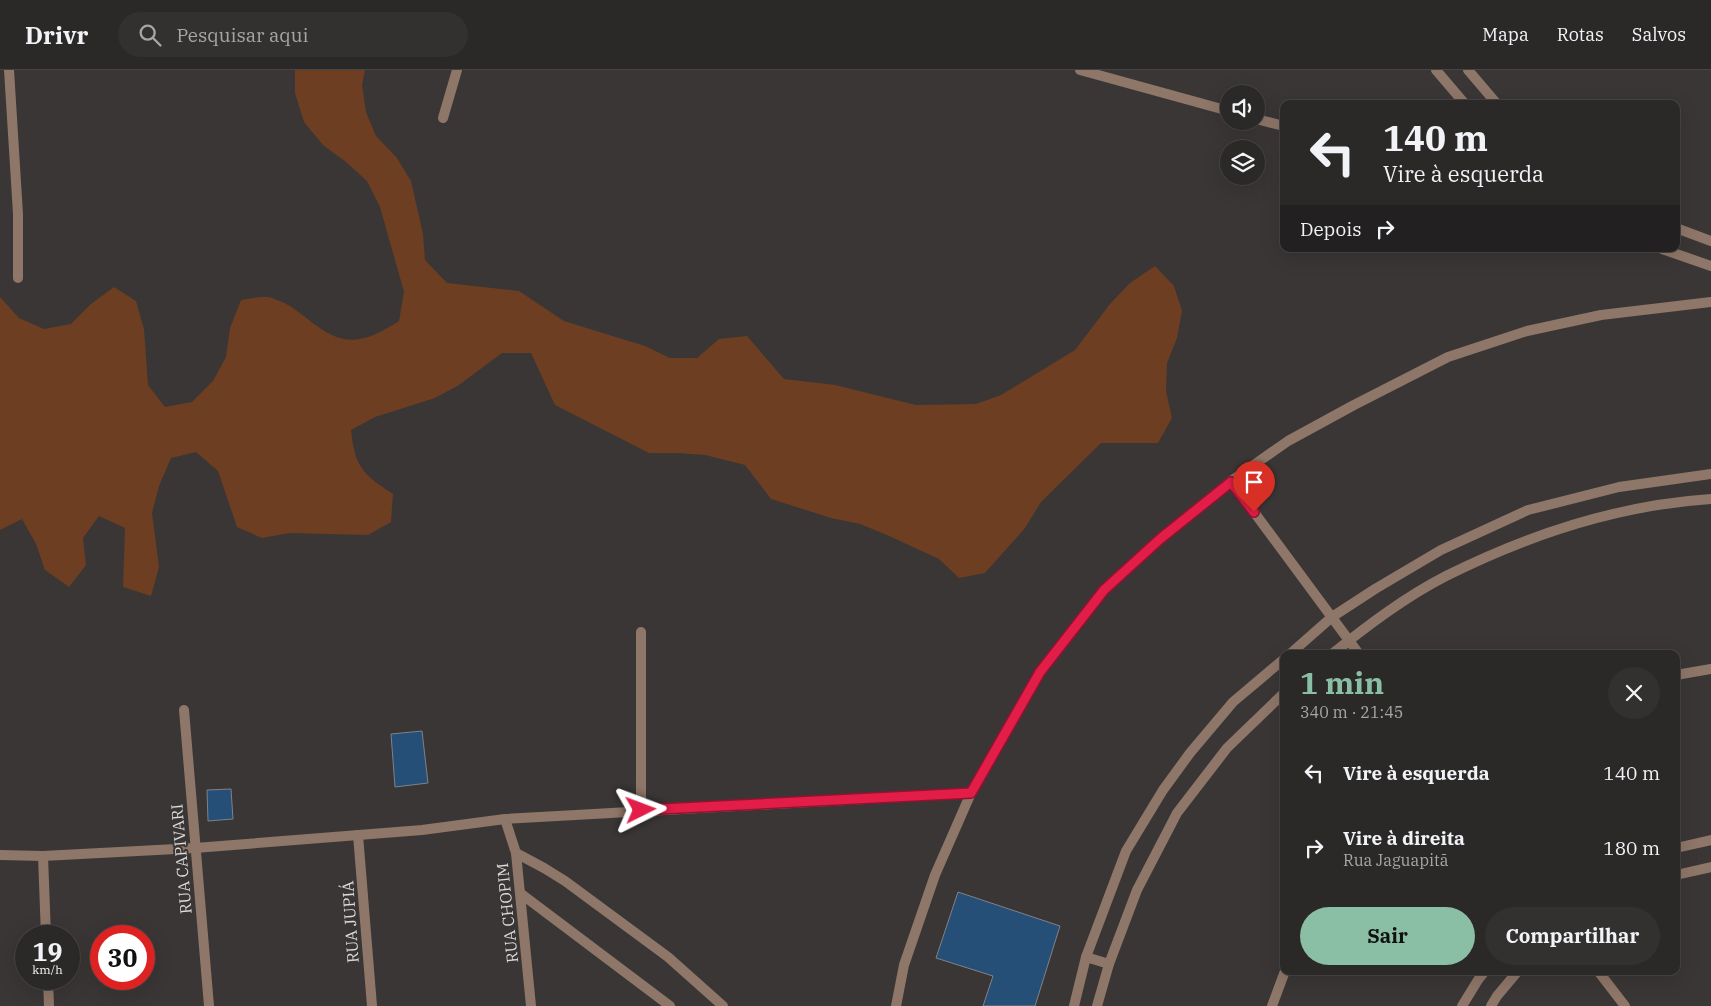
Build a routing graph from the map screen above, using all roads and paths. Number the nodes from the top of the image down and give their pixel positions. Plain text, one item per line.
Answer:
1 (9, 70) edge
2 (457, 70) edge
3 (1080, 70) edge
4 (1436, 70) edge
5 (1468, 70) edge
6 (1461, 100) edge
7 (1494, 100) edge
8 (1220, 109) edge
9 (443, 118) dead end
10 (1265, 121) edge
11 (1280, 125) edge
12 (1680, 229) edge
13 (1711, 241) edge
14 (1671, 252) edge
15 (1711, 266) edge
16 (18, 278) dead end
17 (1711, 302) edge
18 (1711, 474) edge
19 (1231, 482) junction
20 (1711, 499) edge
21 (1332, 617) junction
22 (641, 632) dead end
23 (1349, 640) junction
24 (1295, 650) edge
25 (1337, 650) edge
26 (1356, 650) edge
27 (1280, 662) edge
28 (1711, 669) edge
29 (1680, 673) edge
30 (1280, 697) edge
31 (184, 710) dead end
32 (971, 793) junction
33 (641, 810) junction
34 (505, 818) junction
35 (358, 835) junction
36 (1711, 840) edge
37 (1680, 847) edge
38 (195, 848) junction
39 (516, 853) junction
40 (0, 855) edge
41 (43, 856) junction
42 (1711, 866) edge
43 (1680, 874) edge
44 (520, 894) junction
45 (46, 925) edge
46 (1086, 957) junction
47 (1108, 964) junction
48 (1284, 975) edge
49 (1482, 975) edge
50 (1515, 975) edge
51 (1601, 975) edge
52 (49, 990) edge
53 (50, 1006) edge
54 (208, 1006) edge
55 (372, 1006) edge
56 (531, 1006) edge
57 (670, 1006) edge
58 (724, 1006) edge
59 (896, 1006) edge
60 (1074, 1006) edge
61 (1097, 1006) edge
62 (1272, 1006) edge
63 (1462, 1006) edge
64 (1491, 1006) edge
65 (1625, 1006) edge

1 - 16 street
2 - 9 street
3 - 8 street
4 - 6 street
5 - 7 street
10 - 11 street
12 - 13 street
14 - 15 street
17 - 19 street
18 - 21 street
19 - 21 street
19 - 32 street
20 - 23 street
21 - 23 street
21 - 24 street
22 - 33 street
23 - 25 street
23 - 26 street
27 - 46 street
28 - 29 street
30 - 47 street
31 - 38 street, RUA CAPIVARI
32 - 33 street
32 - 59 street
33 - 34 street
34 - 35 street
34 - 39 street, RUA CHOPIM
35 - 38 street
35 - 55 street, RUA JUPIÁ
36 - 37 street
38 - 41 street
38 - 54 street, RUA CAPIVARI
39 - 44 street, RUA CHOPIM
39 - 58 street
40 - 41 street
41 - 45 street
42 - 43 street
44 - 56 street, RUA CHOPIM
44 - 57 street
46 - 47 street
46 - 60 street
47 - 61 street
48 - 62 street
49 - 63 street
50 - 64 street
51 - 65 street
52 - 53 street

